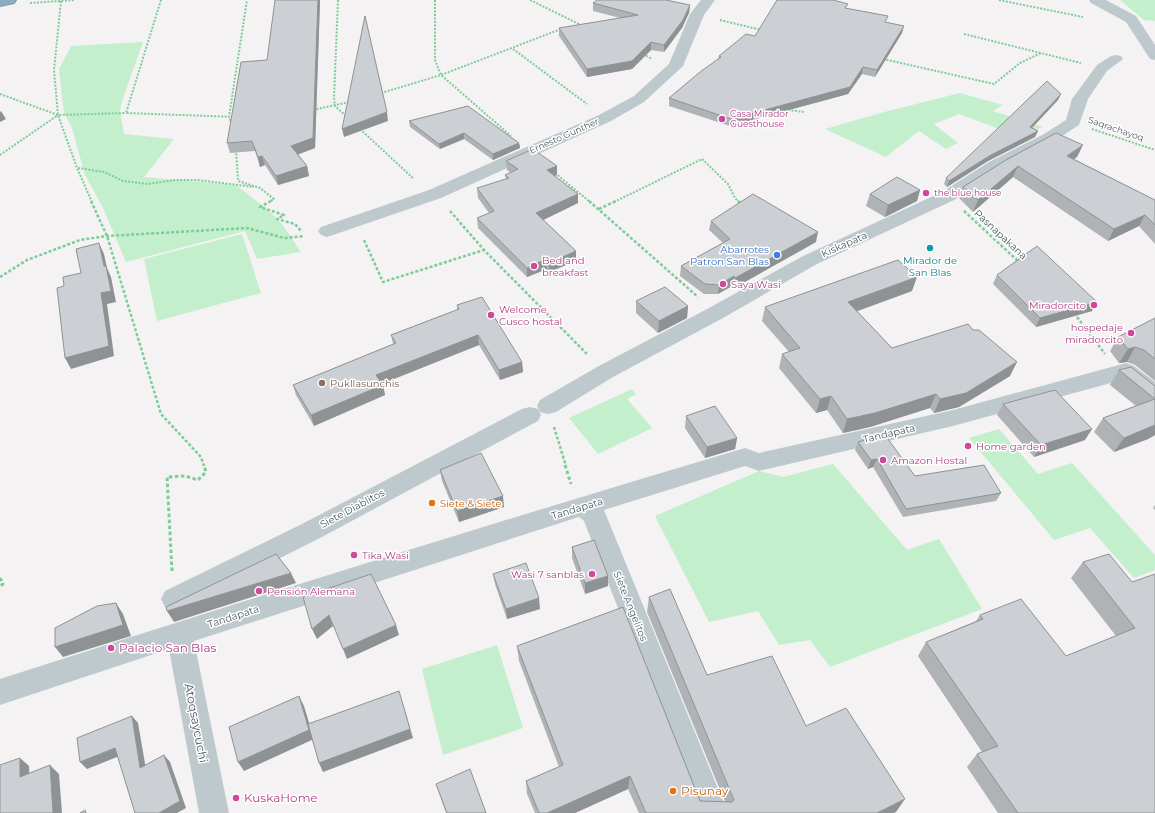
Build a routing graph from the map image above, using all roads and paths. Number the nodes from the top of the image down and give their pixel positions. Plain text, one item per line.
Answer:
1 (8, 0) edge
2 (75, 0) edge
3 (161, 0) edge
4 (247, 0) edge
5 (338, 0) edge
6 (436, 0) edge
7 (530, 0) edge
8 (708, 0) edge
9 (999, 0) edge
10 (1096, 0) edge
11 (61, 1) junction
12 (0, 2) edge
13 (30, 3) dead end
14 (1089, 18) dead end
15 (720, 20) dead end
16 (589, 27) edge
17 (563, 28) edge
18 (766, 31) edge
19 (964, 34) dead end
20 (513, 48) junction
21 (641, 53) edge
22 (1041, 53) junction
23 (1155, 56) edge
24 (881, 59) edge
25 (1116, 59) dead end
26 (676, 66) junction
27 (1102, 68) junction
28 (441, 75) junction
29 (381, 93) edge
30 (0, 94) edge
31 (350, 102) edge
32 (335, 106) junction
33 (783, 109) edge
34 (306, 111) edge
35 (805, 112) dead end
36 (126, 113) junction
37 (58, 115) junction
38 (229, 117) junction
39 (236, 117) edge
40 (347, 117) edge
41 (605, 118) junction
42 (1073, 122) junction
43 (232, 124) edge
44 (359, 128) edge
45 (236, 145) edge
46 (1155, 150) edge
47 (0, 155) edge
48 (78, 168) junction
49 (260, 188) junction
50 (434, 194) junction
51 (948, 196) junction
52 (745, 206) edge
53 (327, 231) dead end
54 (107, 236) junction
55 (484, 250) junction
56 (1021, 264) edge
57 (378, 269) dead end
58 (0, 277) edge
59 (383, 282) junction
60 (380, 283) dead end
61 (1072, 311) edge
62 (716, 313) junction
63 (1126, 371) junction
64 (605, 372) junction
65 (1155, 394) edge
66 (539, 410) junction
67 (578, 507) junction
68 (0, 578) edge
69 (0, 586) edge
70 (174, 599) joint
71 (179, 633) junction
72 (0, 692) edge
73 (214, 813) edge
74 (714, 813) edge

1 - 12 highway
2 - 11 path
3 - 36 path
4 - 38 path
5 - 32 path
6 - 28 path
7 - 16 path
8 - 26 street, Ernesto Gunther
9 - 14 path
10 - 23 street
11 - 13 path
11 - 37 path
15 - 18 path
17 - 20 path
19 - 22 path
20 - 28 path
20 - 41 path
21 - 26 path
22 - 24 path
22 - 27 path
25 - 27 street
26 - 41 street, Ernesto Gunther
27 - 42 street
28 - 29 path
30 - 37 path
31 - 32 path
32 - 34 path
32 - 40 path
33 - 35 path
36 - 37 path
36 - 38 path
37 - 47 path
37 - 48 path
38 - 39 path
38 - 43 path
41 - 50 street, Ernesto Gunther
42 - 46 path, Saqrachayoq
42 - 51 street, Kiskapata
44 - 50 path
45 - 49 path
48 - 49 path
48 - 54 path
49 - 54 path
50 - 53 street, Ernesto Gunther
50 - 55 path
51 - 56 path, Pasnapakana
51 - 62 street, Kiskapata
52 - 62 path
54 - 58 path
54 - 70 path
55 - 59 path
55 - 64 path
57 - 59 path
59 - 60 path
61 - 63 path
62 - 64 street, Kiskapata
63 - 65 street
63 - 67 street, Tandapata
64 - 66 street, Kiskapata
66 - 67 path
66 - 70 street, Siete Diablitos
67 - 71 street, Tandapata
67 - 74 street, Siete Angelitos
68 - 69 path
71 - 72 street, Tandapata
71 - 73 street, Atoqsaycuchi

